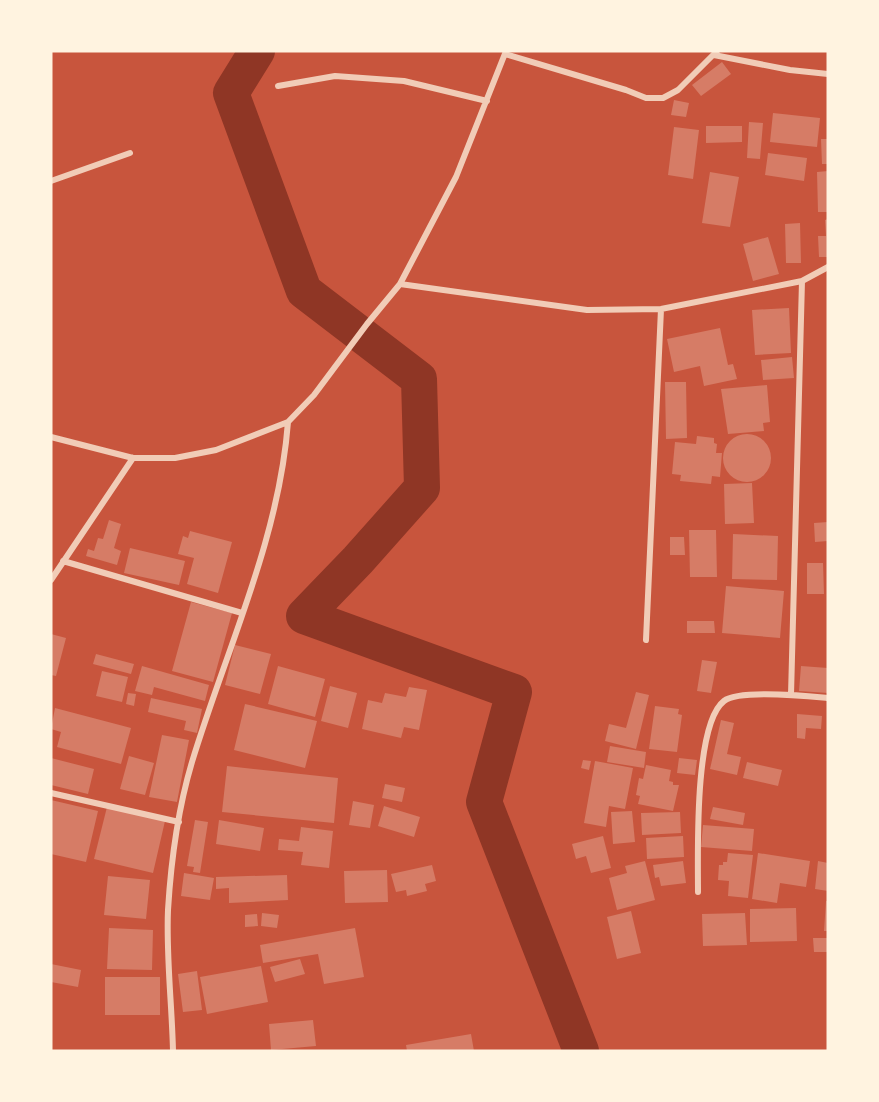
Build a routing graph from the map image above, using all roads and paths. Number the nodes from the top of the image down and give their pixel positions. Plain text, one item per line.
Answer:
1 (506, 53) edge
2 (716, 53) edge
3 (828, 74) edge
4 (278, 86) dead end
5 (487, 101) junction
6 (130, 153) dead end
7 (51, 182) edge
8 (828, 267) edge
9 (802, 281) junction
10 (400, 284) junction
11 (661, 309) junction
12 (288, 422) junction
13 (51, 437) edge
14 (133, 458) junction
15 (63, 561) junction
16 (51, 580) edge
17 (242, 613) junction
18 (646, 640) dead end
19 (791, 695) junction
20 (828, 698) edge
21 (51, 793) edge
22 (179, 822) junction
23 (698, 892) dead end
24 (173, 1051) edge

1 - 2 street
1 - 5 street
2 - 3 street
4 - 5 street
5 - 10 street
6 - 7 street
8 - 9 street
9 - 11 street
9 - 19 street
10 - 11 street
10 - 12 street
11 - 18 street
12 - 14 street
12 - 17 street
13 - 14 street
14 - 15 street
15 - 16 street
15 - 17 street
17 - 22 street
19 - 20 street
19 - 23 street
21 - 22 street
22 - 24 street

